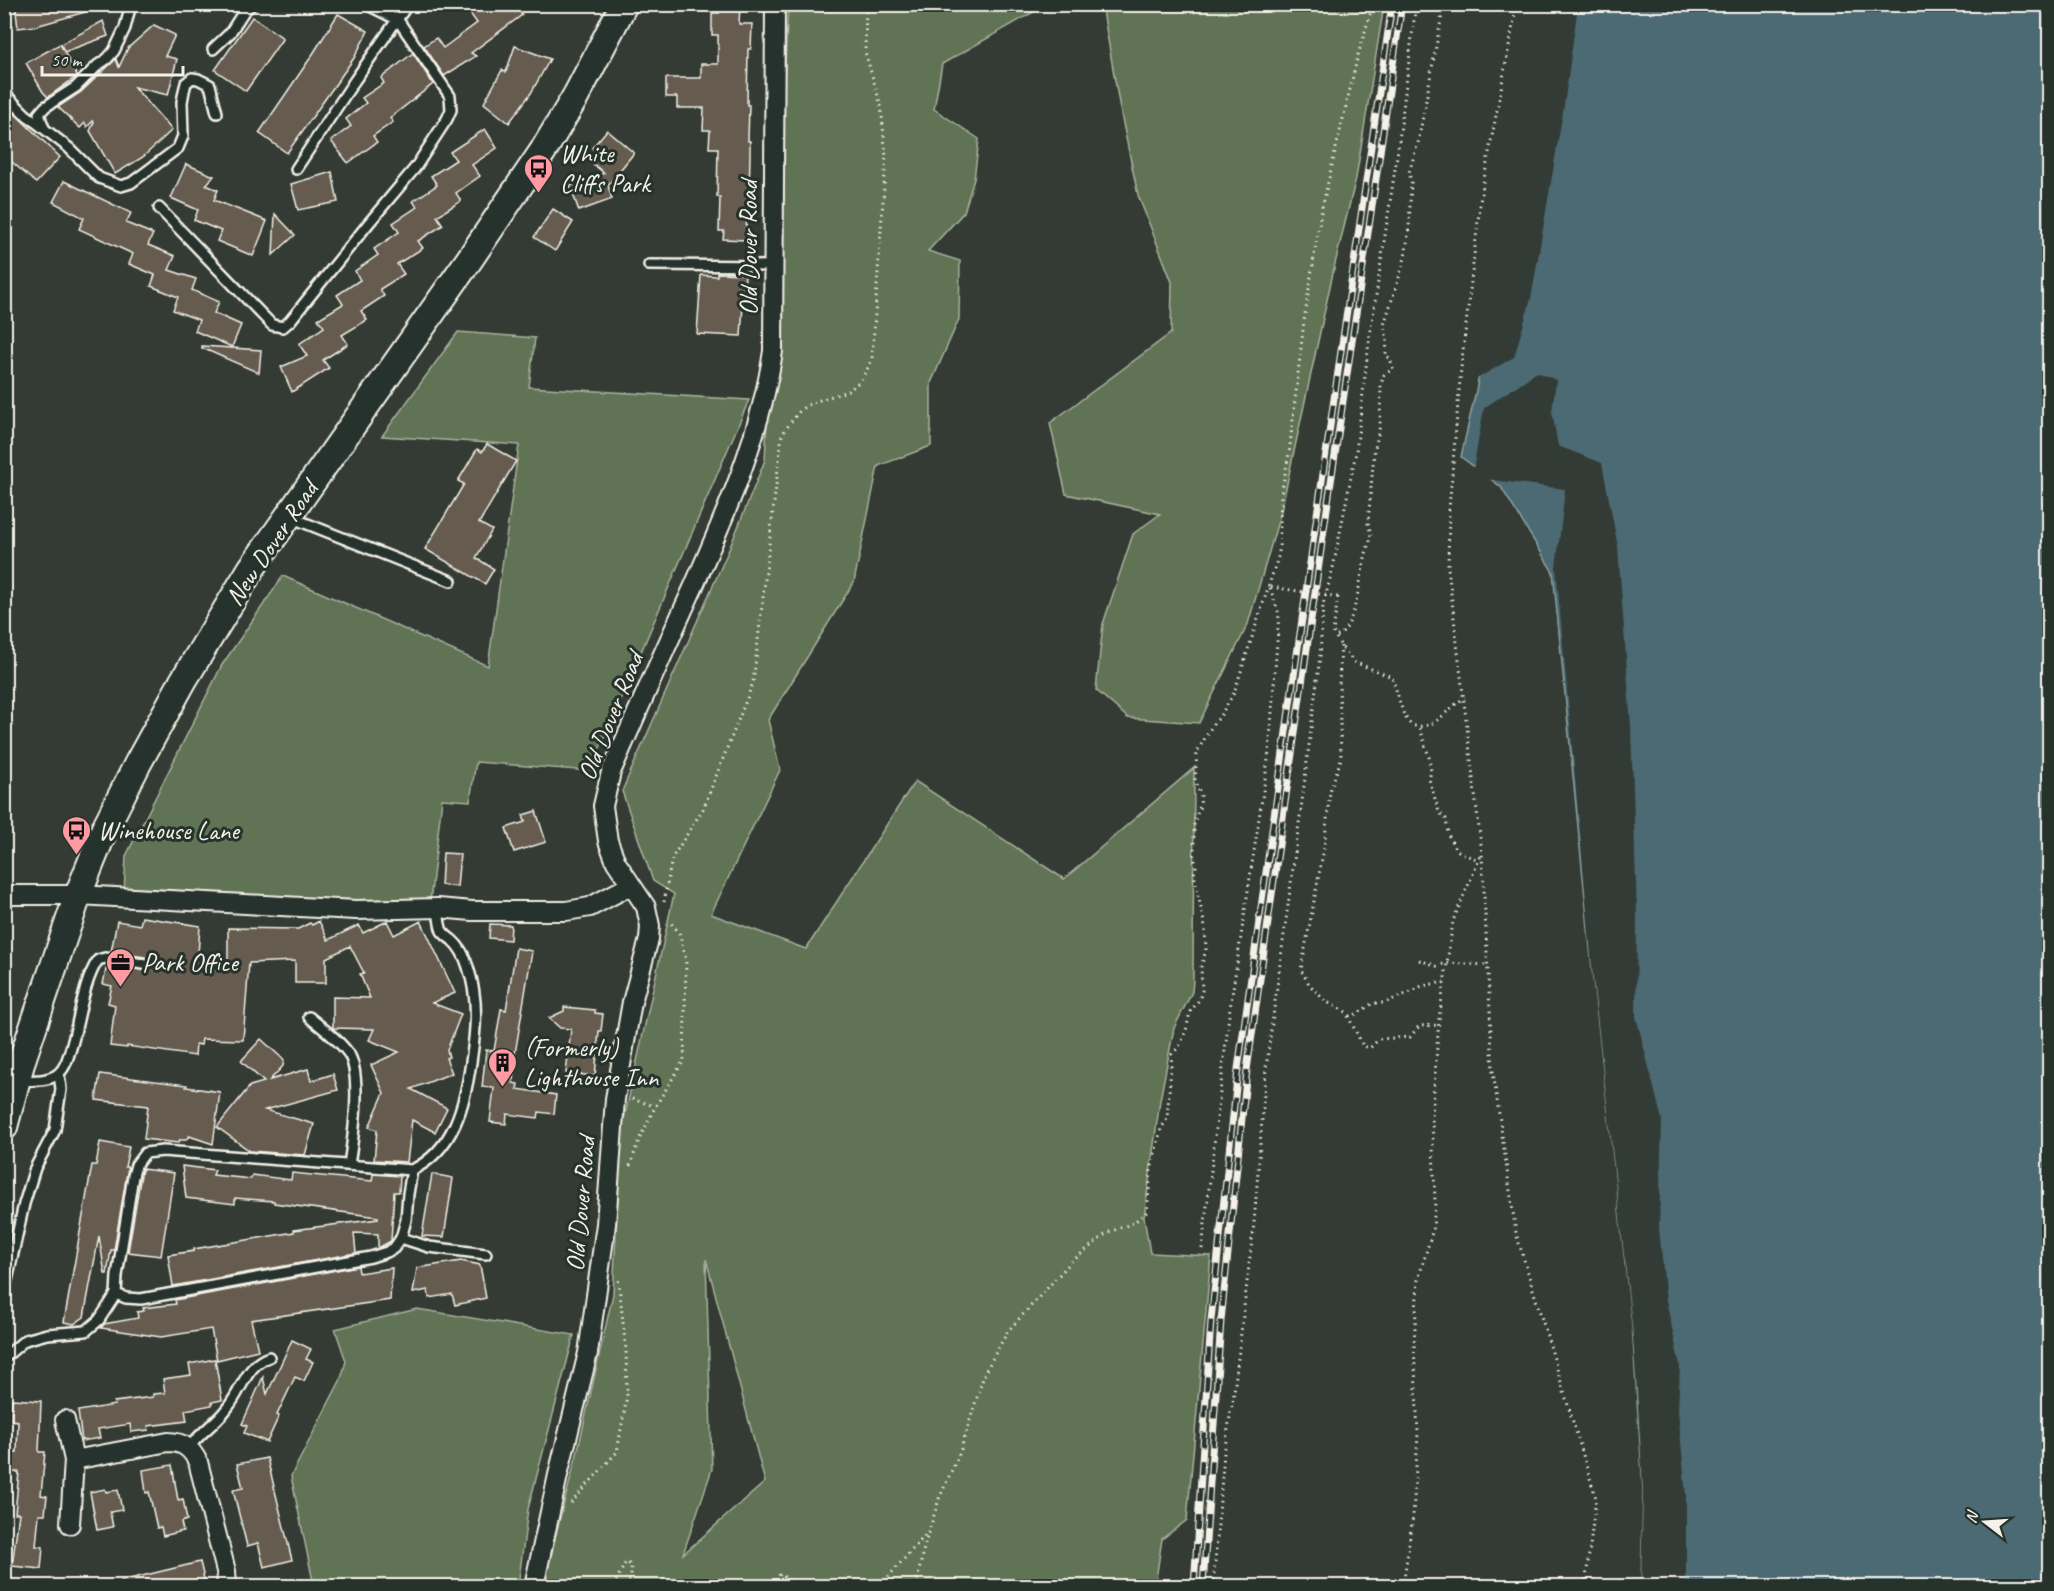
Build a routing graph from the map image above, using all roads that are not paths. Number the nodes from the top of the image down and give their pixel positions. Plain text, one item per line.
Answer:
1 (130, 4) edge
2 (252, 4) edge
3 (366, 4) edge
4 (408, 4) edge
5 (624, 4) edge
6 (775, 4) edge
7 (398, 20) junction
8 (213, 49) dead end
9 (4, 93) edge
10 (217, 113) dead end
11 (44, 128) junction
12 (296, 169) dead end
13 (159, 208) dead end
14 (649, 265) dead end
15 (773, 266) junction
16 (288, 516) junction
17 (451, 581) dead end
18 (631, 885) junction
19 (4, 895) edge
20 (78, 895) junction
21 (438, 908) junction
22 (143, 964) dead end
23 (309, 1017) dead end
24 (59, 1074) junction
25 (16, 1081) junction
26 (4, 1127) edge
27 (349, 1164) junction
28 (412, 1170) junction
29 (401, 1238) junction
30 (486, 1254) dead end
31 (4, 1294) edge
32 (116, 1294) junction
33 (268, 1357) dead end
34 (4, 1358) edge
35 (65, 1420) dead end
36 (189, 1448) junction
37 (74, 1460) junction
38 (70, 1524) dead end
39 (227, 1587) edge
40 (534, 1587) edge

1 - 11 lane
2 - 8 lane
3 - 7 lane
4 - 7 lane
5 - 16 main road, New Dover Road
6 - 15 street, Old Dover Road
7 - 12 lane
7 - 13 lane
9 - 11 lane
10 - 11 lane
14 - 15 lane
15 - 18 street, Old Dover Road
16 - 17 lane
16 - 20 main road, New Dover Road
18 - 21 street
18 - 40 street, Old Dover Road
19 - 20 street
20 - 21 street
20 - 25 main road, New Dover Road
21 - 28 lane
22 - 24 lane
23 - 27 lane
24 - 25 lane
24 - 31 lane
25 - 26 main road, New Dover Road
27 - 28 lane
27 - 32 lane
28 - 29 lane
29 - 30 lane
29 - 32 lane
32 - 34 lane
33 - 36 lane
35 - 37 street
36 - 37 street
36 - 39 street
37 - 38 street

